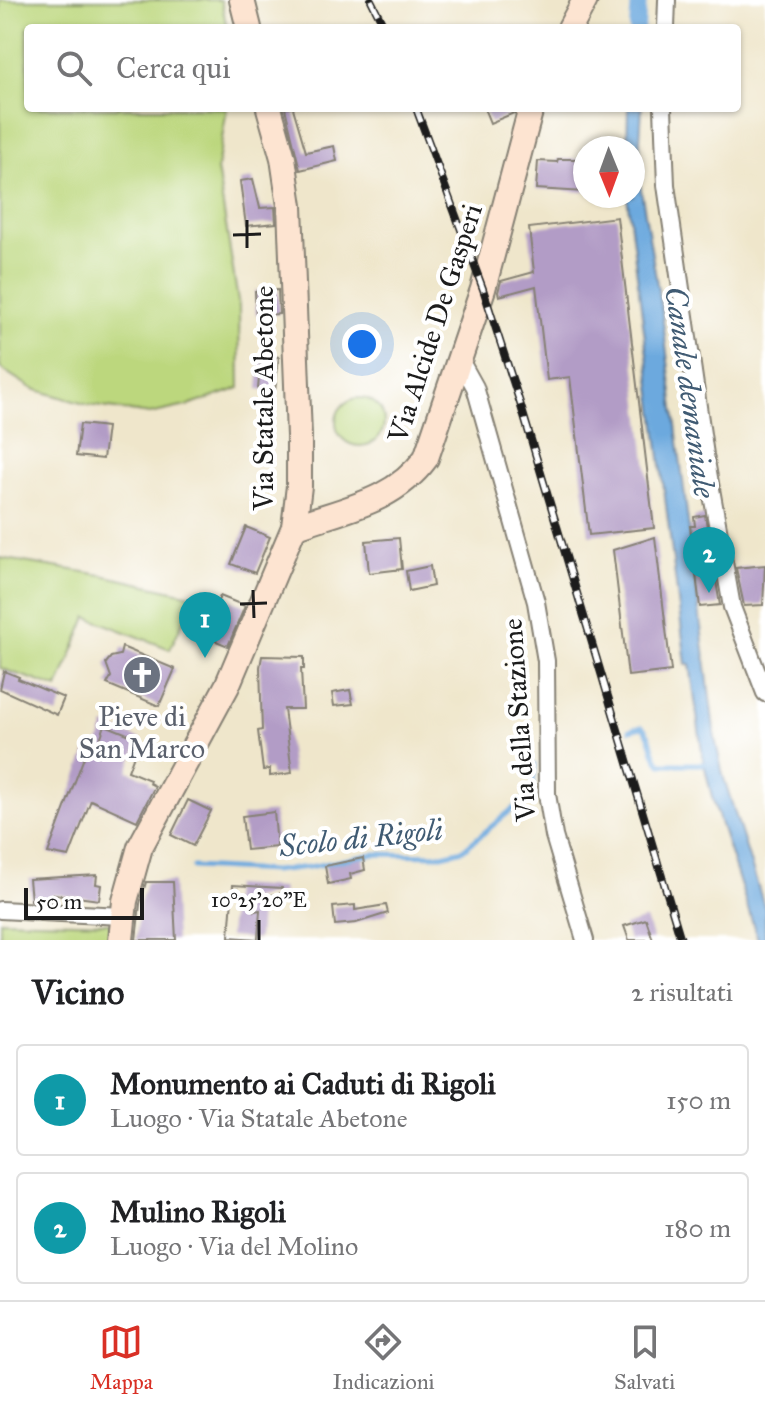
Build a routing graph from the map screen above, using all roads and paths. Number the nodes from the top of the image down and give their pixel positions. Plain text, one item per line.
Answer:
1 (242, 0) edge
2 (585, 0) edge
3 (667, 0) edge
4 (248, 24) edge
5 (572, 24) edge
6 (666, 24) edge
7 (270, 112) edge
8 (530, 112) edge
9 (663, 112) edge
10 (460, 360) junction
11 (294, 527) junction
12 (765, 693) edge
13 (0, 910) edge
14 (122, 928) edge
15 (585, 940) edge

1 - 4 main road
2 - 5 main road
3 - 6 street
7 - 11 main road, Via Statale Abetone
8 - 10 main road, Via Alcide De Gasperi
9 - 12 street
10 - 11 main road, Via Alcide De Gasperi
10 - 15 street, Via della Stazione
11 - 14 main road, Via Statale Abetone
13 - 14 street

